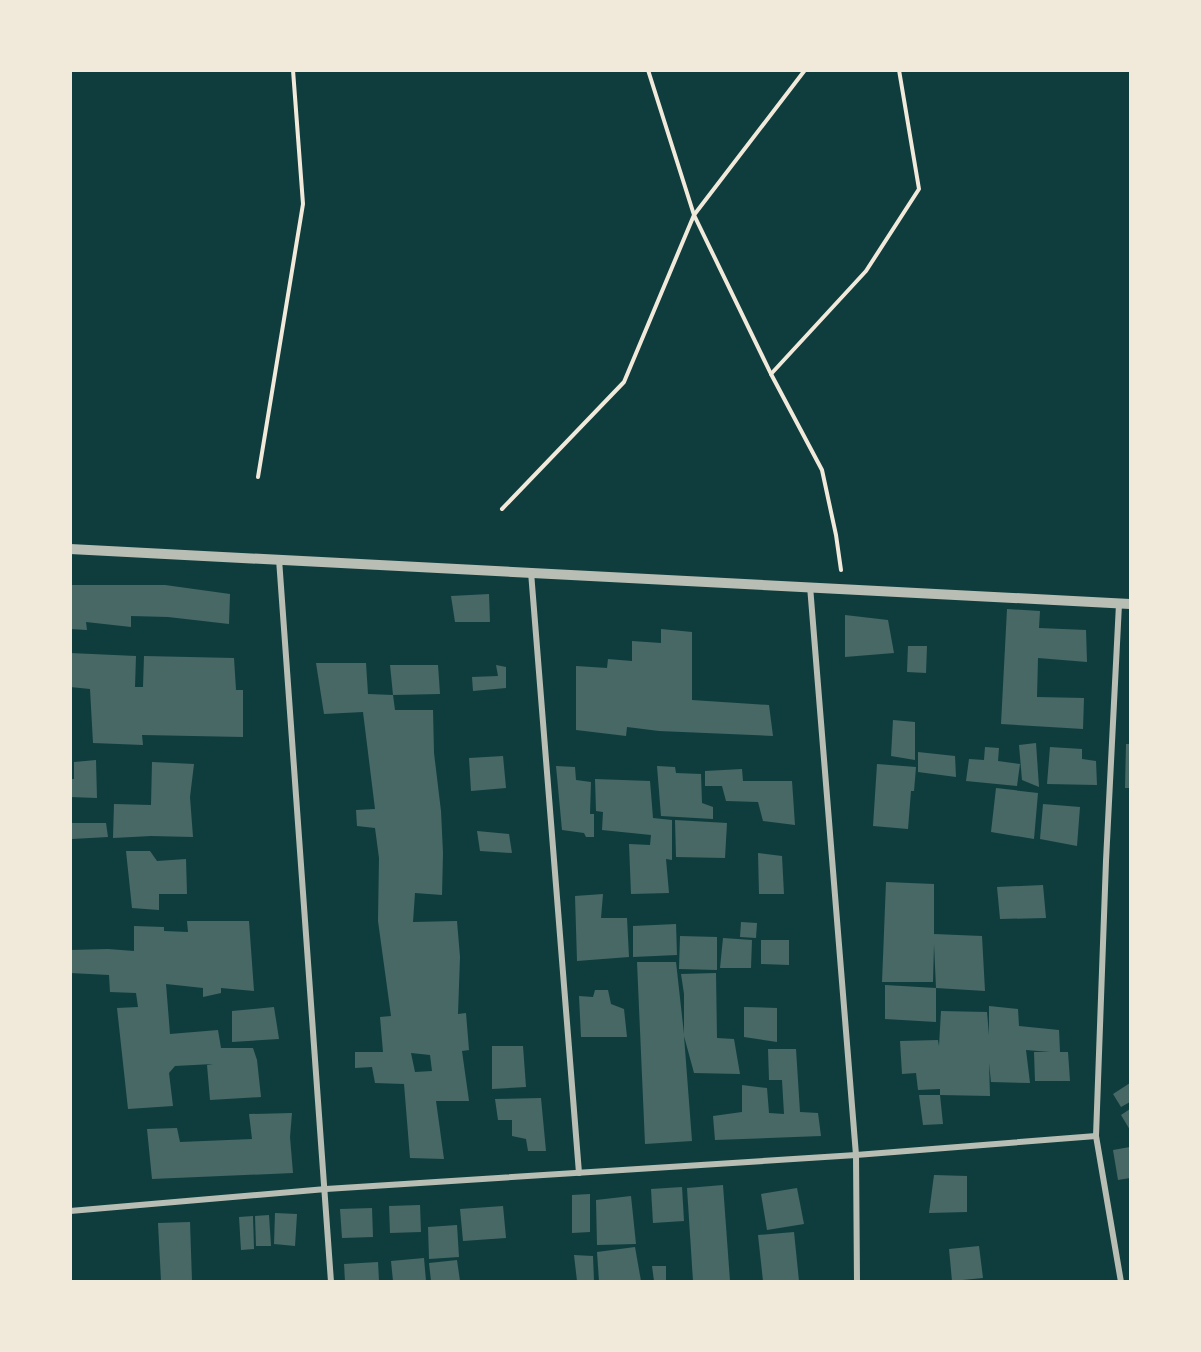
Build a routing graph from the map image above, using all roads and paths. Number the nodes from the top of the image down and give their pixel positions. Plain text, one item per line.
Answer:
1 (293, 70) edge
2 (648, 70) edge
3 (805, 70) edge
4 (899, 70) edge
5 (694, 215) junction
6 (771, 374) junction
7 (258, 477) dead end
8 (502, 509) dead end
9 (70, 549) edge
10 (279, 559) junction
11 (531, 572) junction
12 (810, 586) junction
13 (843, 588) junction
14 (1125, 604) edge
15 (1096, 1136) junction
16 (856, 1155) junction
17 (579, 1173) junction
18 (326, 1189) junction
19 (70, 1211) edge
20 (331, 1281) edge
21 (857, 1281) edge
22 (1121, 1281) edge

1 - 7 path
2 - 5 path
3 - 5 path
4 - 6 path
5 - 6 path
5 - 8 path
6 - 13 path
9 - 10 street
10 - 11 street
10 - 18 street
11 - 12 street
11 - 17 street
12 - 13 street
12 - 16 street
13 - 14 street
14 - 15 street
15 - 16 street
15 - 22 street
16 - 17 street
16 - 21 street
17 - 18 street
18 - 19 street
18 - 20 street

